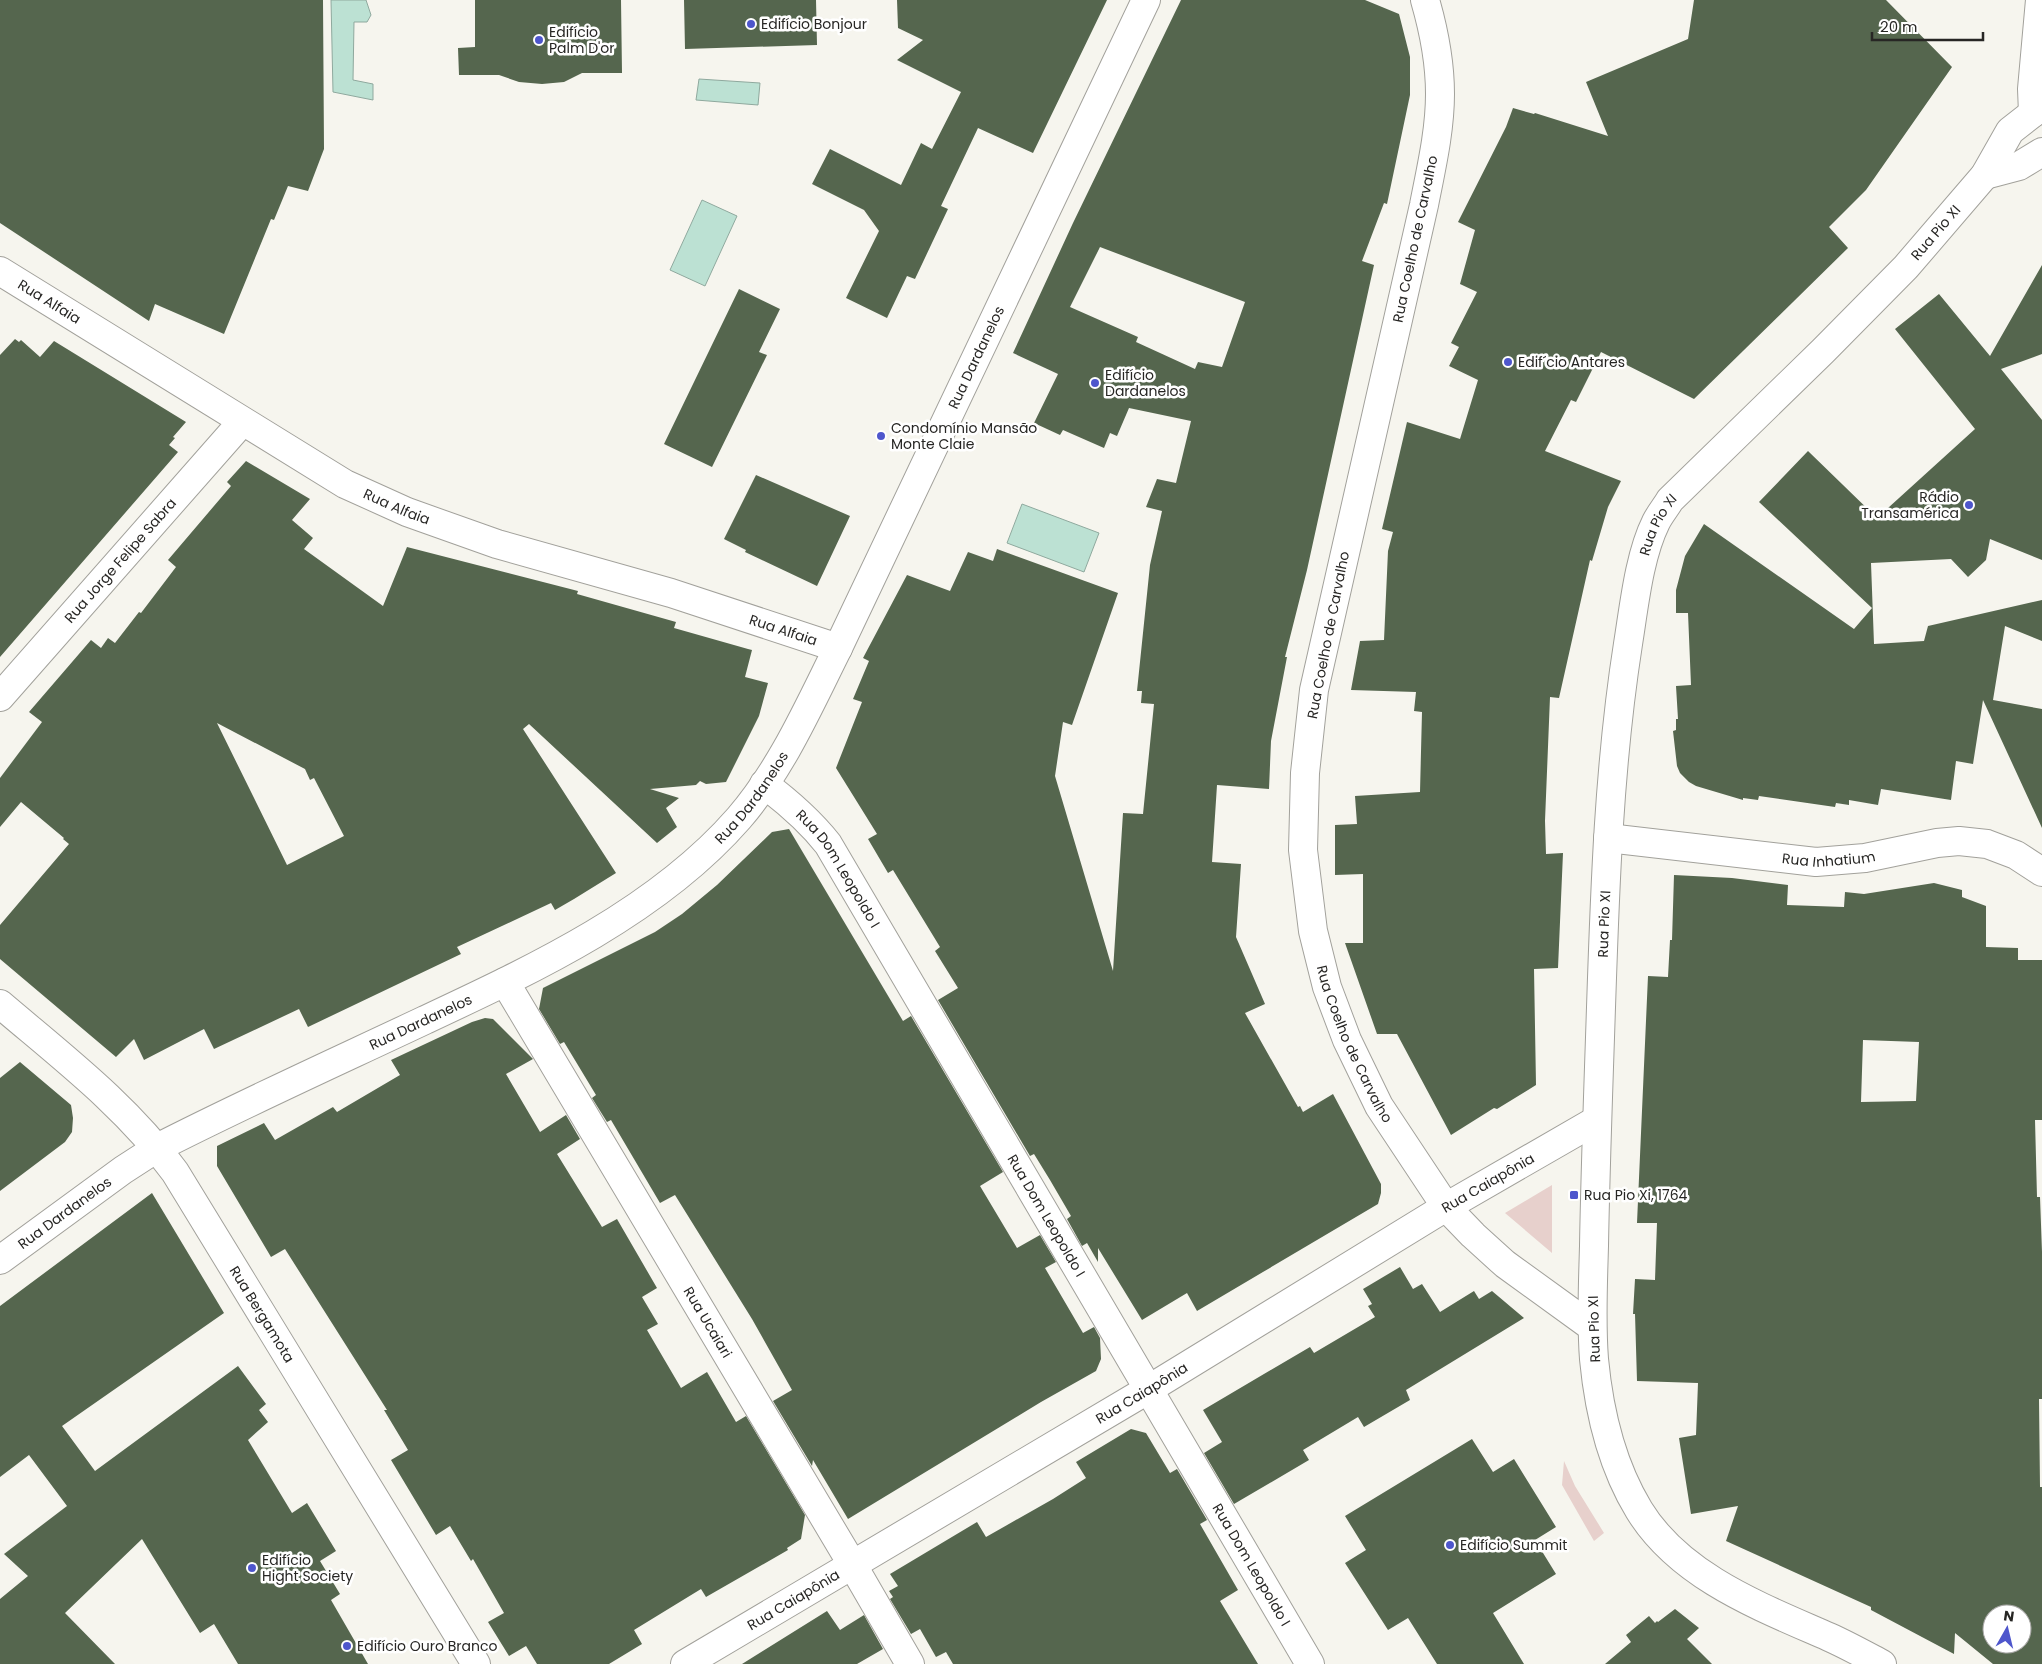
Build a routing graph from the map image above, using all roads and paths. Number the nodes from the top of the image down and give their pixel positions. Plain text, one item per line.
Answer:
1 (1146, 0) edge
2 (1425, 0) edge
3 (2040, 0) edge
4 (2037, 117) edge
5 (2042, 152) edge
6 (1985, 175) junction
7 (0, 271) edge
8 (242, 422) junction
9 (838, 648) junction
10 (0, 697) edge
11 (764, 784) junction
12 (1608, 838) junction
13 (2042, 872) edge
14 (505, 982) junction
15 (0, 1004) edge
16 (1597, 1120) junction
17 (157, 1148) junction
18 (1446, 1207) junction
19 (0, 1260) edge
20 (1592, 1327) junction
21 (1149, 1389) junction
22 (852, 1564) junction
23 (476, 1664) edge
24 (685, 1664) edge
25 (910, 1664) edge
26 (1310, 1664) edge
27 (1882, 1664) edge

1 - 9 street, Rua Dardanelos
2 - 18 street, Rua Coelho de Carvalho
3 - 4 street, Rua Pio XI
4 - 6 street, Rua Pio XI
5 - 6 street
6 - 12 street, Rua Pio XI
7 - 8 street, Rua Alfaia
8 - 9 street, Rua Alfaia
8 - 10 street, Rua Jorge Felipe Sabra
9 - 11 street, Rua Dardanelos
11 - 14 street, Rua Dardanelos
11 - 21 street, Rua Dom Leopoldo I
12 - 13 street, Rua Inhatium
12 - 16 street, Rua Pio XI
14 - 17 street, Rua Dardanelos
14 - 22 street, Rua Ucaiari
15 - 17 street, Rua Bergamota
16 - 18 street, Rua Caiapônia
16 - 20 street, Rua Pio XI
17 - 19 street, Rua Dardanelos
17 - 23 street, Rua Bergamota
18 - 20 street, Rua Coelho de Carvalho
18 - 21 street, Rua Caiapônia
20 - 27 street, Rua Pio XI
21 - 22 street, Rua Caiapônia
21 - 26 street, Rua Dom Leopoldo I
22 - 24 street, Rua Caiapônia
22 - 25 street, Rua Ucaiari

